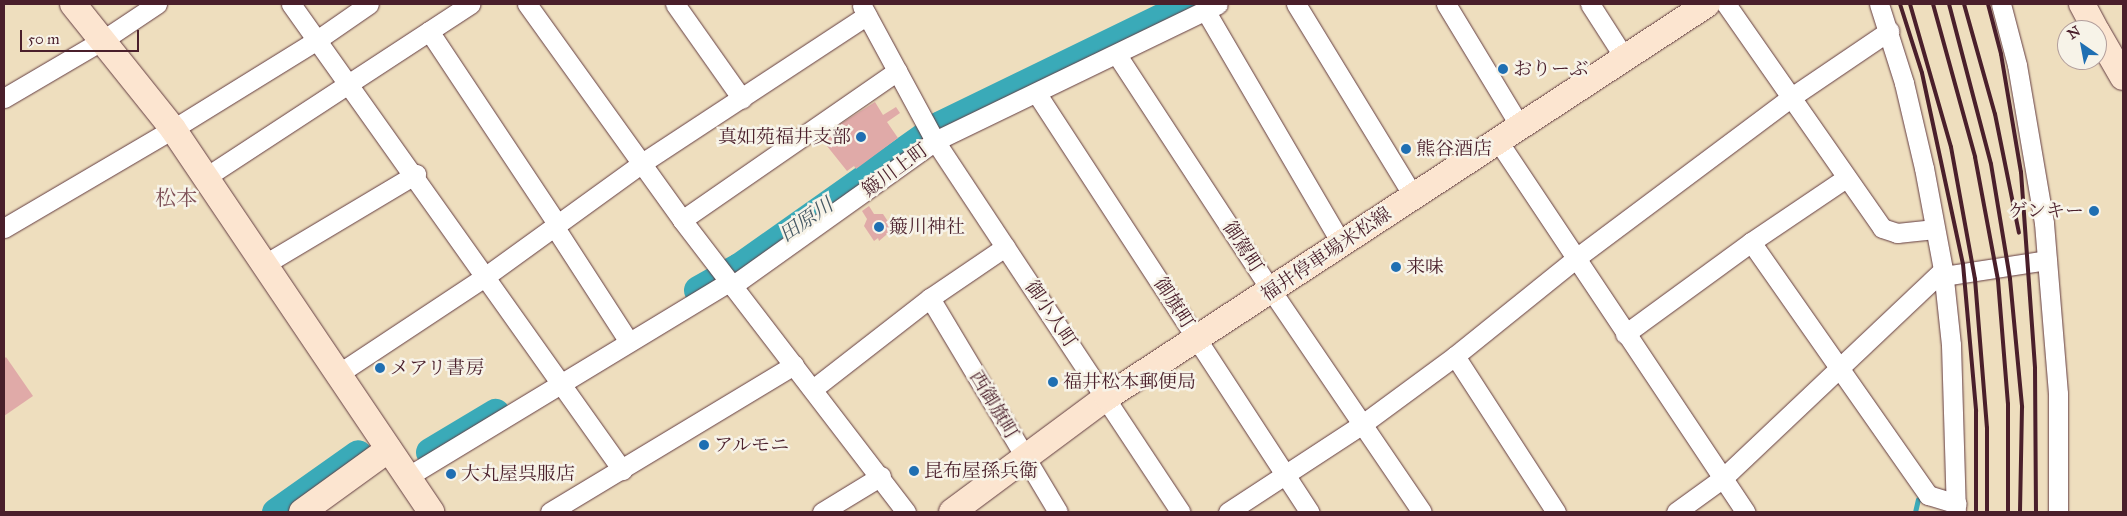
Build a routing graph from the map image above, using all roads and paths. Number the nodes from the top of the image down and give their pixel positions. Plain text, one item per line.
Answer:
1 (73, 4) edge
2 (157, 4) edge
3 (291, 4) edge
4 (369, 4) edge
5 (470, 4) edge
6 (527, 4) edge
7 (675, 4) edge
8 (1296, 4) edge
9 (1446, 4) edge
10 (1590, 4) edge
11 (1707, 4) edge
12 (1726, 4) edge
13 (1878, 4) edge
14 (2001, 4) edge
15 (2082, 4) edge
16 (1213, 6) edge
17 (864, 10) edge
18 (2090, 20) edge
19 (429, 31) junction
20 (1889, 31) junction
21 (103, 40) junction
22 (317, 40) junction
23 (2107, 50) edge
24 (1117, 55) junction
25 (1624, 57) junction
26 (897, 71) junction
27 (2123, 77) edge
28 (349, 83) junction
29 (1037, 94) junction
30 (4, 98) edge
31 (1790, 98) junction
32 (742, 99) junction
33 (1520, 126) junction
34 (172, 129) junction
35 (935, 141) junction
36 (1498, 141) junction
37 (642, 163) junction
38 (416, 174) junction
39 (206, 177) junction
40 (1846, 178) junction
41 (1413, 196) junction
42 (682, 220) junction
43 (6, 223) edge
44 (556, 225) junction
45 (1936, 229) junction
46 (1751, 242) junction
47 (1341, 243) junction
48 (1005, 247) junction
49 (1575, 259) junction
50 (2047, 260) junction
51 (265, 264) junction
52 (1943, 273) junction
53 (486, 276) junction
54 (731, 284) junction
55 (1271, 290) junction
56 (930, 298) junction
57 (1625, 334) junction
58 (1197, 339) junction
59 (629, 342) junction
60 (1455, 356) junction
61 (794, 365) junction
62 (1840, 366) junction
63 (338, 374) junction
64 (560, 383) junction
65 (813, 389) junction
66 (1107, 397) junction
67 (1364, 423) junction
68 (389, 449) junction
69 (1025, 457) junction
70 (622, 470) junction
71 (1285, 474) junction
72 (881, 476) junction
73 (408, 477) junction
74 (1723, 478) junction
75 (1933, 505) edge
76 (1957, 508) edge
77 (302, 512) edge
78 (431, 512) edge
79 (550, 512) edge
80 (822, 512) edge
81 (906, 512) edge
82 (952, 512) edge
83 (1058, 512) edge
84 (1181, 512) edge
85 (1228, 512) edge
86 (1310, 512) edge
87 (1422, 512) edge
88 (1556, 512) edge
89 (1676, 512) edge
90 (1746, 512) edge
91 (2058, 512) edge

1 - 21 main road
2 - 21 street
3 - 22 street
4 - 22 street
5 - 19 street
6 - 37 street
7 - 32 street
8 - 41 street
9 - 33 street
10 - 25 street
11 - 25 main road, 福井停車場米松線
12 - 31 street
13 - 20 street
14 - 50 street
15 - 18 main road
16 - 24 street, 簸川上町
16 - 47 street
17 - 26 street, 御小人町
17 - 32 street
19 - 28 street
19 - 44 street
20 - 31 street
20 - 45 street
21 - 30 street
21 - 34 main road
22 - 28 street
22 - 34 street
23 - 27 main road
24 - 29 street, 簸川上町
24 - 55 street, 御駕町
25 - 33 main road, 福井停車場米松線
26 - 35 street, 御小人町
26 - 42 street
28 - 38 street
28 - 39 street
29 - 35 street, 簸川上町
29 - 58 street, 御旗町
31 - 40 street
31 - 49 street
32 - 37 street
33 - 36 main road, 福井停車場米松線
34 - 39 main road
34 - 43 street
35 - 48 street, 御小人町
35 - 54 street, 簸川上町
36 - 41 main road, 福井停車場米松線
36 - 49 street
37 - 42 street
37 - 44 street
38 - 51 street
38 - 53 street
39 - 51 main road
40 - 45 street
40 - 46 street
41 - 47 main road, 福井停車場米松線
42 - 54 street
44 - 53 street
44 - 59 street
45 - 52 street
46 - 57 street
46 - 62 street
47 - 55 main road, 福井停車場米松線
48 - 56 street
48 - 66 street, 御小人町
49 - 57 street
49 - 60 street
50 - 52 street
50 - 91 street
51 - 63 main road
52 - 62 street
52 - 76 street
53 - 63 street
53 - 64 street
54 - 59 street, 簸川上町
54 - 61 street
55 - 58 main road, 福井停車場米松線
55 - 67 street, 御駕町
56 - 65 street
56 - 69 street, 西御旗町
57 - 74 street
58 - 66 main road, 福井停車場米松線
58 - 71 street, 御旗町
59 - 64 street, 簸川上町
60 - 67 street
60 - 88 street
61 - 65 street
61 - 70 street
62 - 74 street
62 - 75 street
63 - 68 main road
64 - 70 street
64 - 73 street, 簸川上町
65 - 72 street
66 - 69 main road, 福井停車場米松線
66 - 84 street, 御小人町
67 - 71 street
67 - 87 street, 御駕町
68 - 73 main road
68 - 77 main road
69 - 82 main road, 福井停車場米松線
69 - 83 street, 西御旗町
70 - 79 street
71 - 85 street
71 - 86 street, 御旗町
72 - 80 street
72 - 81 street
73 - 78 main road
74 - 89 street
74 - 90 street
75 - 76 street

